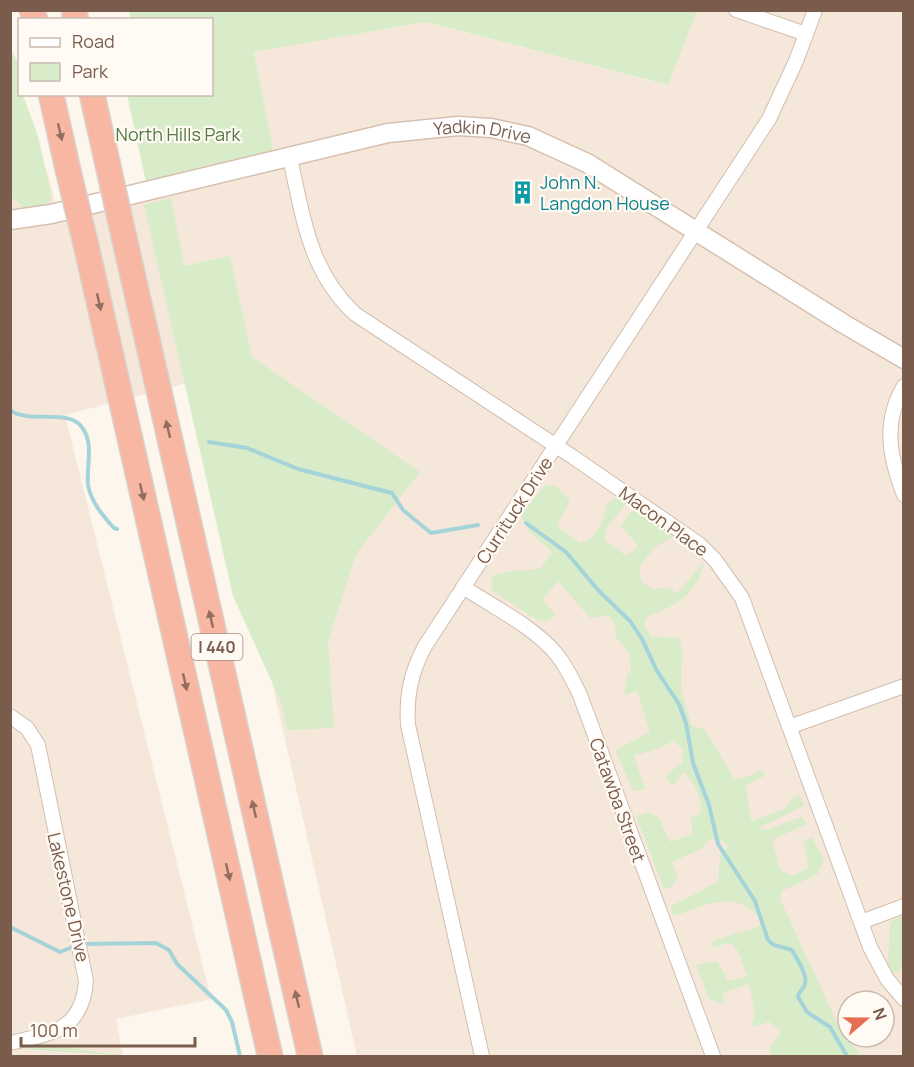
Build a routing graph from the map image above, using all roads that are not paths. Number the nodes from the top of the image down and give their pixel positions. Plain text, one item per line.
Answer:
1 (736, 10) edge
2 (815, 10) edge
3 (806, 34) junction
4 (51, 96) edge
5 (92, 96) edge
6 (290, 158) junction
7 (10, 220) edge
8 (696, 231) junction
9 (903, 359) edge
10 (903, 386) edge
11 (556, 446) junction
12 (903, 495) edge
13 (463, 587) junction
14 (903, 686) edge
15 (10, 716) edge
16 (789, 727) junction
17 (903, 906) edge
18 (861, 922) junction
19 (903, 999) edge
20 (10, 1043) edge
21 (270, 1056) edge
22 (310, 1056) edge
23 (483, 1056) edge
24 (713, 1056) edge

1 - 3 street
2 - 3 street, Currituck Drive
3 - 8 street, Currituck Drive
4 -> 21 highway, I 440, bridge
22 -> 5 highway, I 440, bridge
6 - 7 street, Yadkin Drive
6 - 8 street, Yadkin Drive
6 - 11 street, Macon Place
8 - 9 street, Yadkin Drive
8 - 11 street, Currituck Drive
10 - 12 street
11 - 13 street, Currituck Drive
11 - 16 street, Macon Place
13 - 23 street, Currituck Drive
13 - 24 street, Catawba Street
14 - 16 street
15 - 20 street, Lakestone Drive
16 - 18 street, Macon Place
17 - 18 street
18 - 19 street, Macon Place

